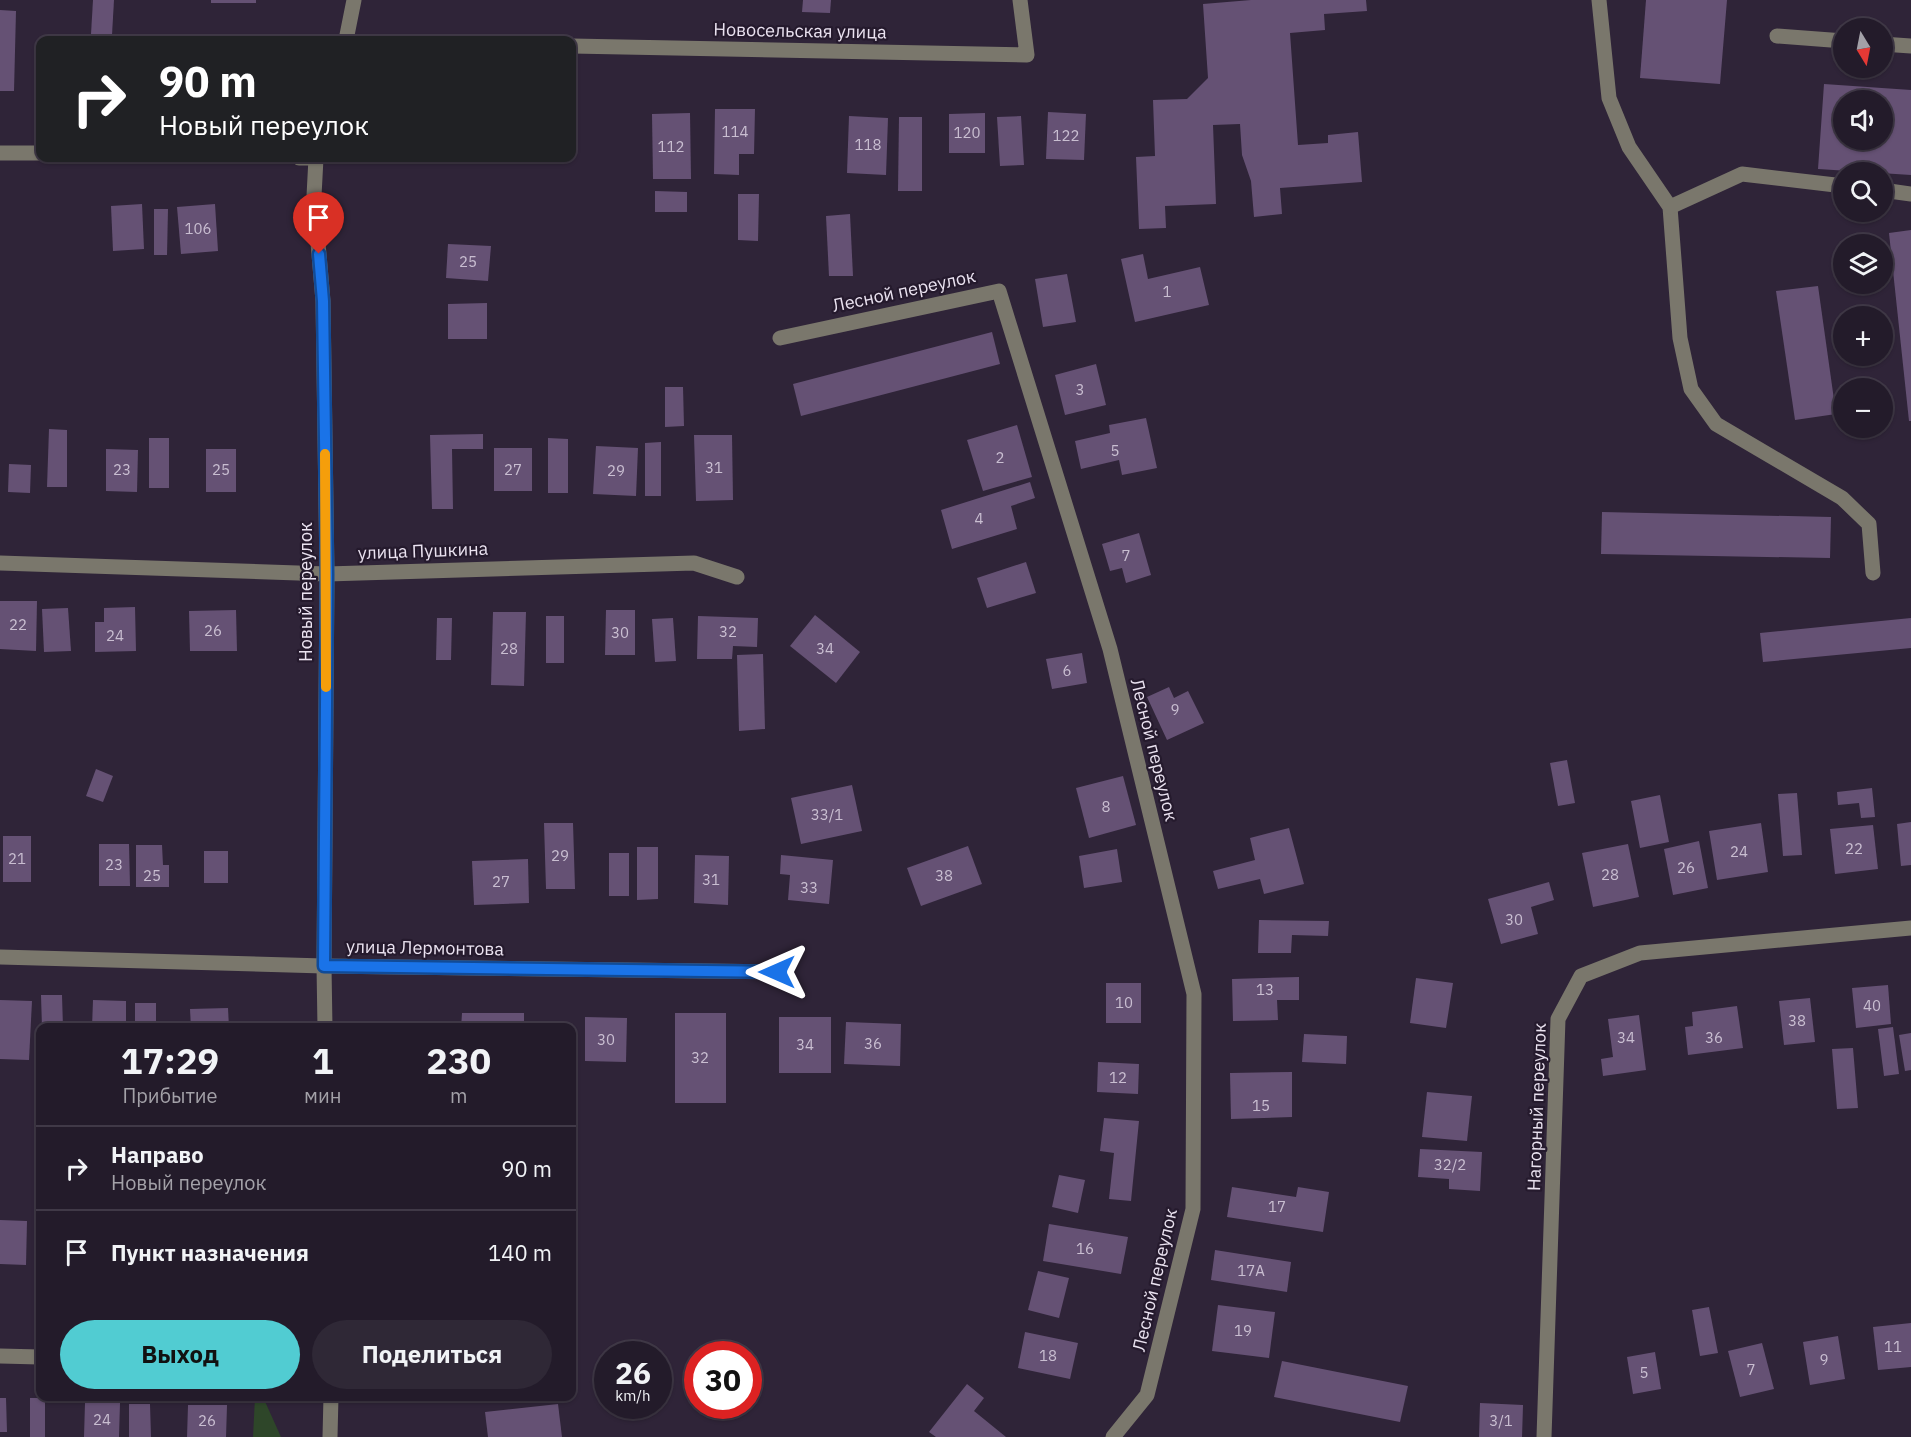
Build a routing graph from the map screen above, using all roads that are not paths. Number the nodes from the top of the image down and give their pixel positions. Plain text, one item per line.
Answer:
1 (354, 0) edge
2 (1020, 0) edge
3 (1599, 0) edge
4 (347, 36) edge
5 (1777, 36) dead end
6 (1833, 40) edge
7 (1893, 45) edge
8 (576, 46) edge
9 (1911, 46) edge
10 (0, 153) edge
11 (36, 153) edge
12 (316, 162) edge
13 (1833, 185) edge
14 (1893, 192) edge
15 (1911, 194) edge
16 (1670, 207) junction
17 (780, 338) dead end
18 (0, 563) edge
19 (1872, 573) dead end
20 (327, 574) junction
21 (737, 577) dead end
22 (1911, 928) edge
23 (0, 957) edge
24 (324, 966) junction
25 (777, 972) dead end
26 (325, 1023) edge
27 (0, 1356) edge
28 (36, 1358) edge
29 (331, 1401) edge
30 (330, 1437) edge
31 (1113, 1437) edge
32 (1544, 1437) edge

1 - 4 street
2 - 8 street, Новосельская улица
3 - 16 street
5 - 6 street
7 - 9 street
10 - 11 street
12 - 20 street, Новый переулок
13 - 16 street
14 - 15 street
16 - 19 street
17 - 31 street, Лесной переулок
18 - 20 street, улица Пушкина
20 - 21 street, улица Пушкина
20 - 24 street, Новый переулок
22 - 32 street, Нагорный переулок
23 - 24 street, улица Лермонтова
24 - 25 street, улица Лермонтова
24 - 26 street, Новый переулок
27 - 28 street
29 - 30 street

